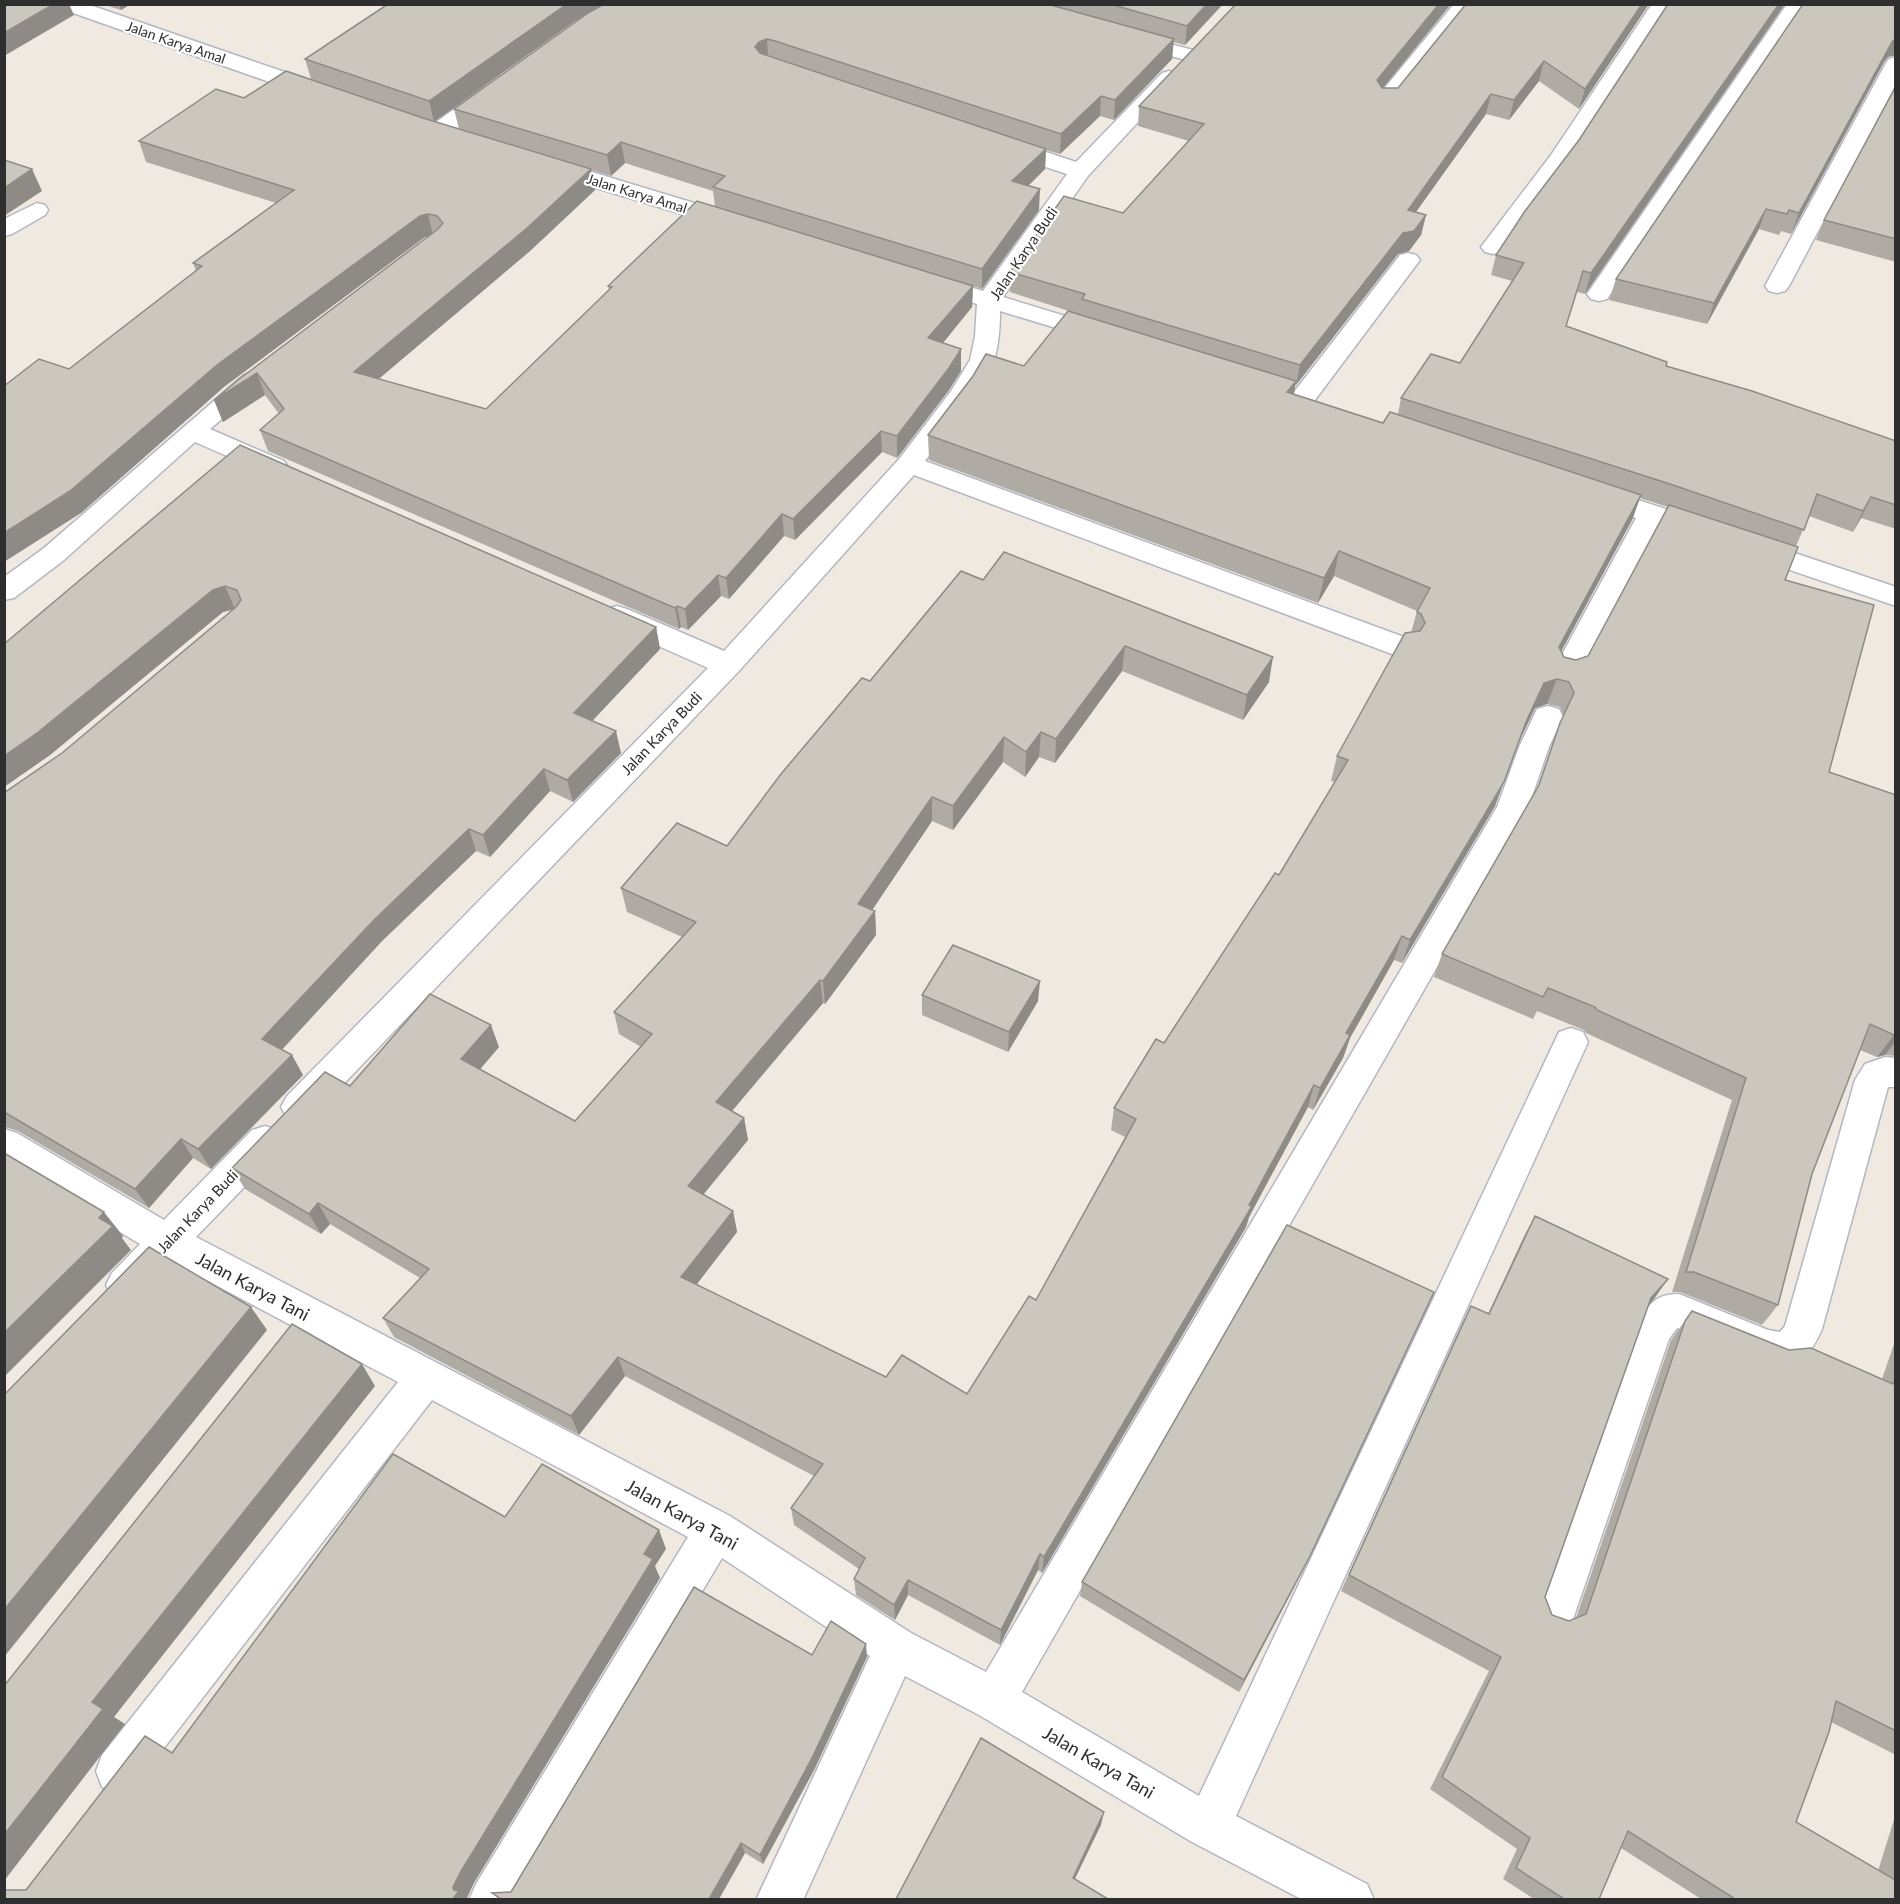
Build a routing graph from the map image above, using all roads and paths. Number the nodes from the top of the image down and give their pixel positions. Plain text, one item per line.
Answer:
1 (66, 4) edge
2 (1464, 4) edge
3 (1662, 4) edge
4 (1797, 4) edge
5 (1113, 34) edge
6 (1896, 63) edge
7 (505, 83) edge
8 (336, 97) edge
9 (1386, 101) edge
10 (437, 132) edge
11 (980, 138) edge
12 (527, 159) edge
13 (1080, 171) junction
14 (37, 210) dead end
15 (753, 228) edge
16 (4, 229) edge
17 (1493, 247) dead end
18 (1408, 260) edge
19 (910, 276) edge
20 (1777, 286) dead end
21 (1599, 294) dead end
22 (989, 300) junction
23 (1124, 342) edge
24 (273, 366) edge
25 (1303, 398) edge
26 (192, 431) junction
27 (909, 464) junction
28 (296, 476) edge
29 (1573, 487) edge
30 (1652, 513) junction
31 (4, 591) edge
32 (1896, 597) edge
33 (598, 608) edge
34 (1402, 647) edge
35 (728, 665) junction
36 (1567, 673) edge
37 (1548, 717) dead end
38 (1571, 1042) dead end
39 (1896, 1073) edge
40 (4, 1143) edge
41 (168, 1241) junction
42 (102, 1308) edge
43 (426, 1377) junction
44 (716, 1530) junction
45 (1555, 1613) edge
46 (896, 1648) junction
47 (994, 1700) junction
48 (95, 1801) edge
49 (1208, 1826) junction
50 (492, 1899) edge
51 (779, 1899) edge
52 (1351, 1899) edge

1 - 8 street, Jalan Karya Amal
2 - 9 street
3 - 17 street
4 - 21 street
5 - 13 street, Jalan Karya Budi
6 - 20 street
7 - 10 street
11 - 13 street
12 - 15 street, Jalan Karya Amal
13 - 22 street, Jalan Karya Budi
14 - 16 street
18 - 25 street
19 - 22 street
22 - 23 street
22 - 27 street, Jalan Karya Budi
24 - 26 street
26 - 28 street
26 - 31 street
27 - 34 street
27 - 35 street, Jalan Karya Budi
29 - 30 street
30 - 32 street
30 - 36 street
33 - 35 street
35 - 41 street, Jalan Karya Budi
37 - 47 street
38 - 49 street
39 - 45 street
40 - 41 street, Jalan Karya Tani
41 - 42 street, Jalan Karya Budi
41 - 43 street, Jalan Karya Tani
43 - 44 street, Jalan Karya Tani
43 - 48 street
44 - 46 street, Jalan Karya Tani
44 - 50 street
46 - 47 street, Jalan Karya Tani
46 - 51 street
47 - 49 street, Jalan Karya Tani
49 - 52 street, Jalan Karya Tani

